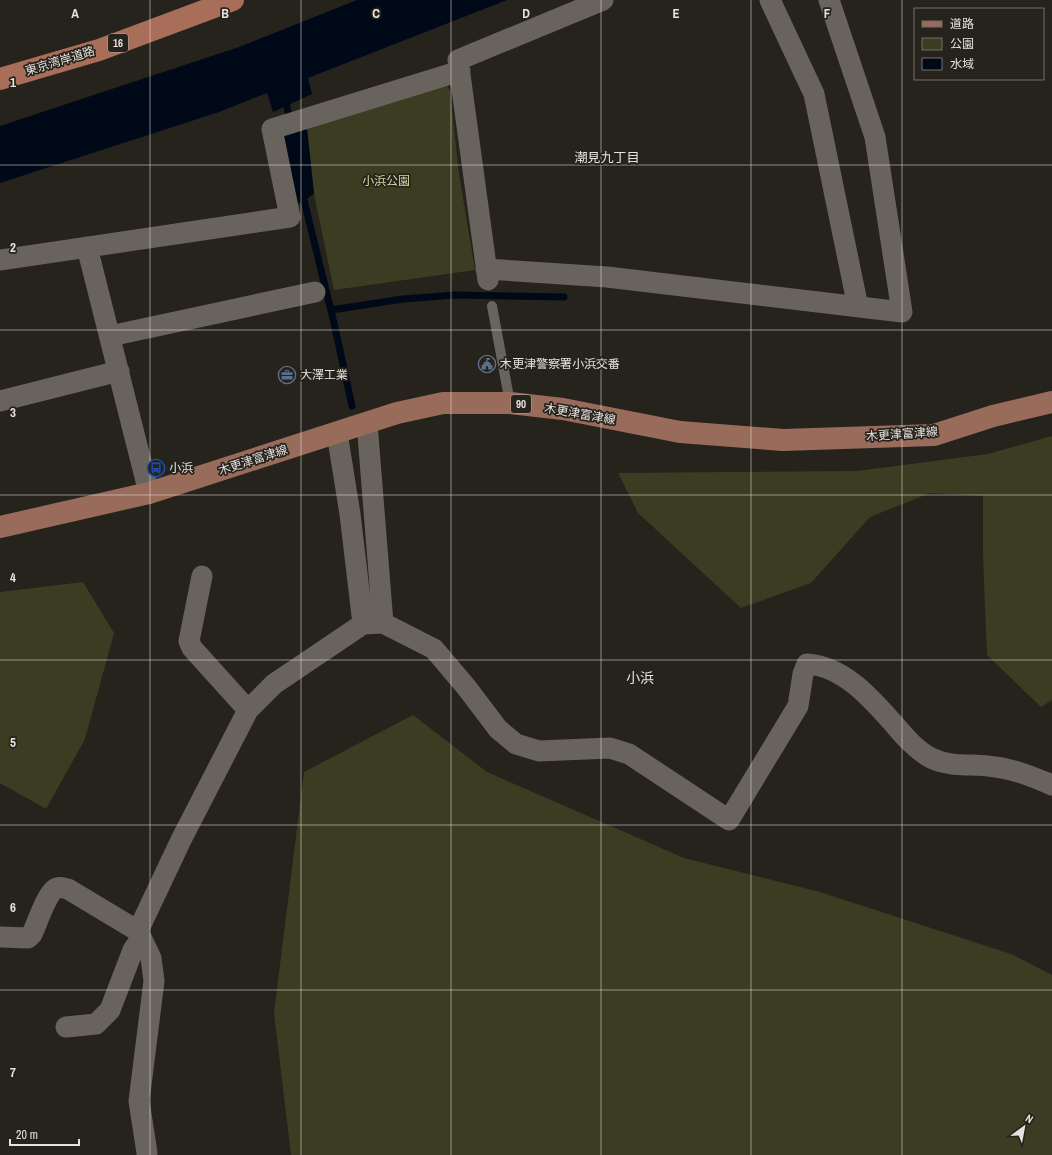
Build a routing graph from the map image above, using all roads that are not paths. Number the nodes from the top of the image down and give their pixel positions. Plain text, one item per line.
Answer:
1 (233, 0) edge
2 (603, 0) edge
3 (770, 0) edge
4 (829, 0) edge
5 (460, 71) junction
6 (0, 79) edge
7 (87, 246) junction
8 (0, 260) edge
9 (315, 292) dead end
10 (492, 306) dead end
11 (858, 307) junction
12 (110, 336) junction
13 (119, 371) junction
14 (0, 401) edge
15 (1052, 402) edge
16 (510, 403) junction
17 (367, 423) junction
18 (337, 433) junction
19 (149, 493) junction
20 (0, 527) edge
21 (202, 576) dead end
22 (373, 623) junction
23 (248, 710) junction
24 (1052, 785) edge
25 (140, 934) junction
26 (0, 937) edge
27 (66, 1027) dead end
28 (147, 1154) edge

1 - 6 highway, 東京湾岸道路 / 16
2 - 5 street
3 - 11 street
4 - 11 street
5 - 7 street
5 - 11 street
7 - 8 street
7 - 12 street
9 - 12 street
10 - 16 lane
12 - 13 street
13 - 14 street
13 - 19 street
15 - 16 main road, 木更津富津線 / 90
16 - 17 main road, 木更津富津線 / 90
17 - 18 main road, 木更津富津線 / 90
17 - 22 street
18 - 19 main road, 木更津富津線 / 90
18 - 22 street
19 - 20 main road, 木更津富津線 / 90
21 - 23 street
22 - 23 street
22 - 24 street
23 - 25 street
25 - 26 street
25 - 27 street
25 - 28 street

